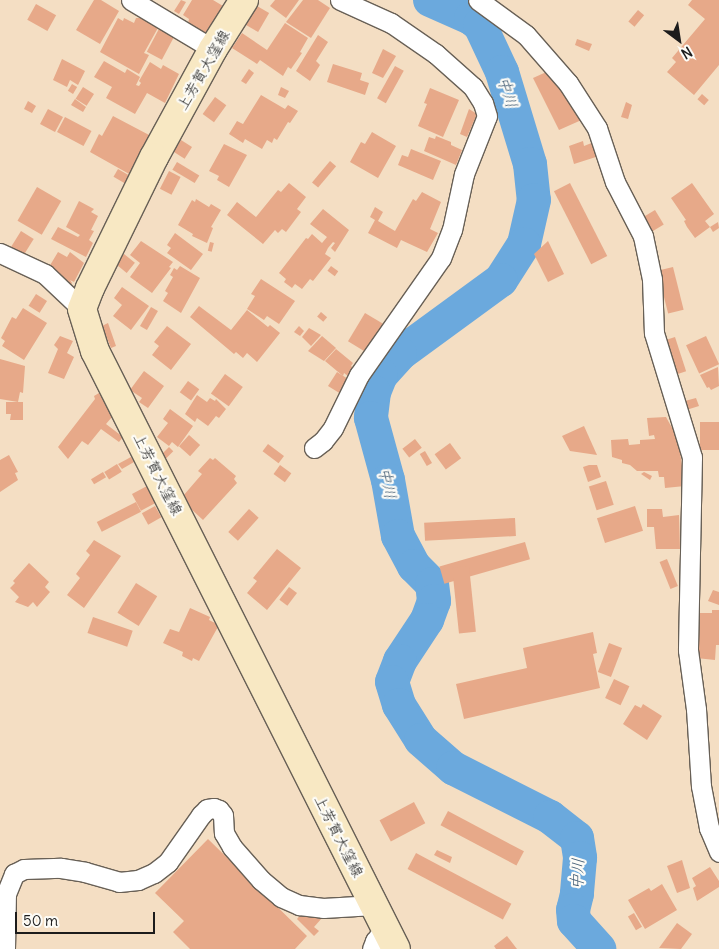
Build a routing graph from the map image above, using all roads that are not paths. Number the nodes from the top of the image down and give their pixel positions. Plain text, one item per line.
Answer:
1 (131, 0) edge
2 (244, 0) edge
3 (340, 0) edge
4 (478, 0) edge
5 (213, 49) junction
6 (0, 253) edge
7 (82, 309) junction
8 (314, 448) dead end
9 (719, 852) edge
10 (382, 933) edge
11 (5, 949) edge

1 - 5 street
2 - 5 main road, 上芳賀大窪線
3 - 8 street
4 - 9 street
5 - 7 main road, 上芳賀大窪線
6 - 7 street
7 - 10 main road, 上芳賀大窪線
10 - 11 street

